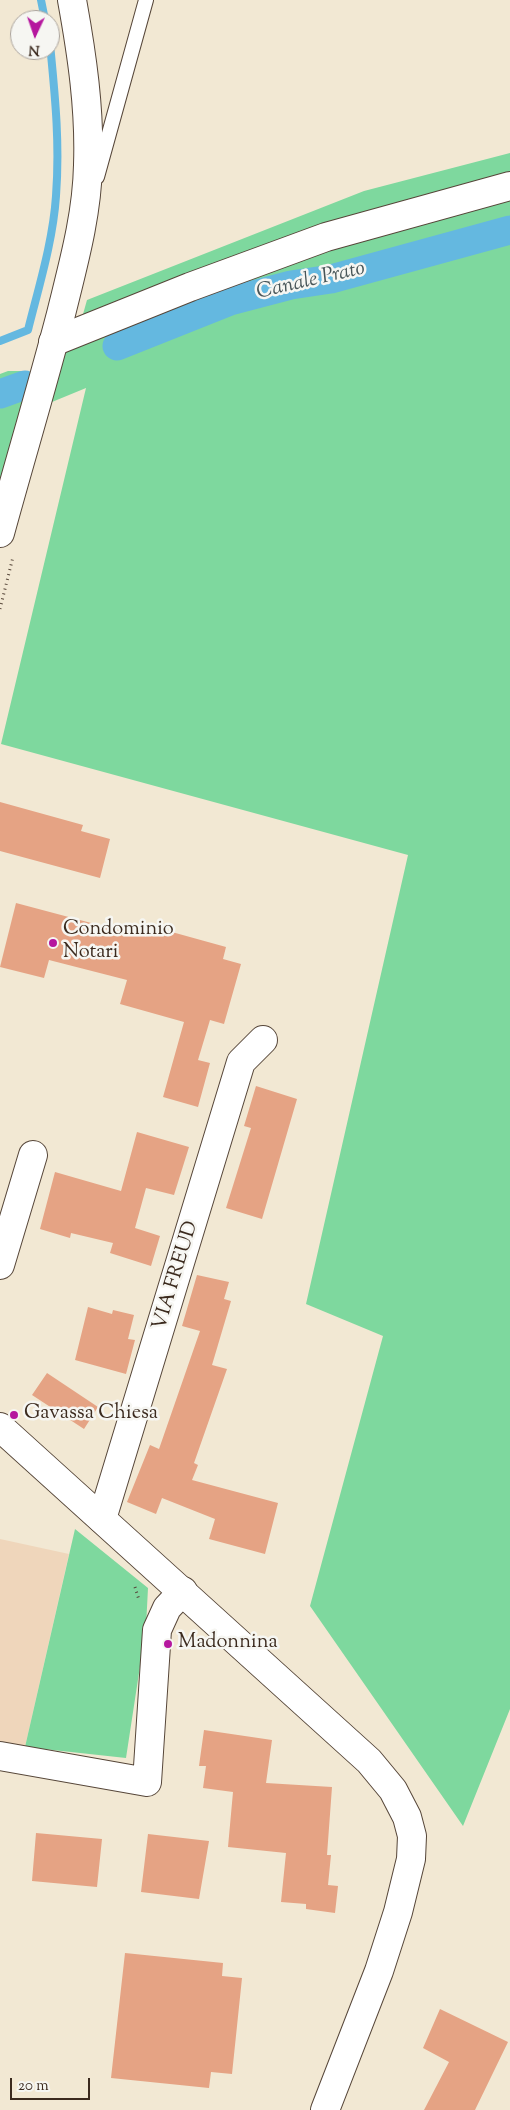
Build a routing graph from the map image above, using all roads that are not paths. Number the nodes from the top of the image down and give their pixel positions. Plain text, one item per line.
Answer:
1 (72, 0) edge
2 (146, 0) edge
3 (510, 186) edge
4 (78, 246) junction
5 (53, 342) junction
6 (0, 533) edge
7 (263, 1040) dead end
8 (33, 1155) dead end
9 (0, 1265) edge
10 (0, 1428) edge
11 (102, 1519) junction
12 (183, 1591) junction
13 (0, 1756) edge
14 (325, 2110) edge

1 - 4 street
2 - 4 lane
3 - 5 street
4 - 5 street
5 - 6 street
7 - 11 street, VIA FREUD
8 - 9 street
10 - 11 street
11 - 12 street
12 - 13 street
12 - 14 street

